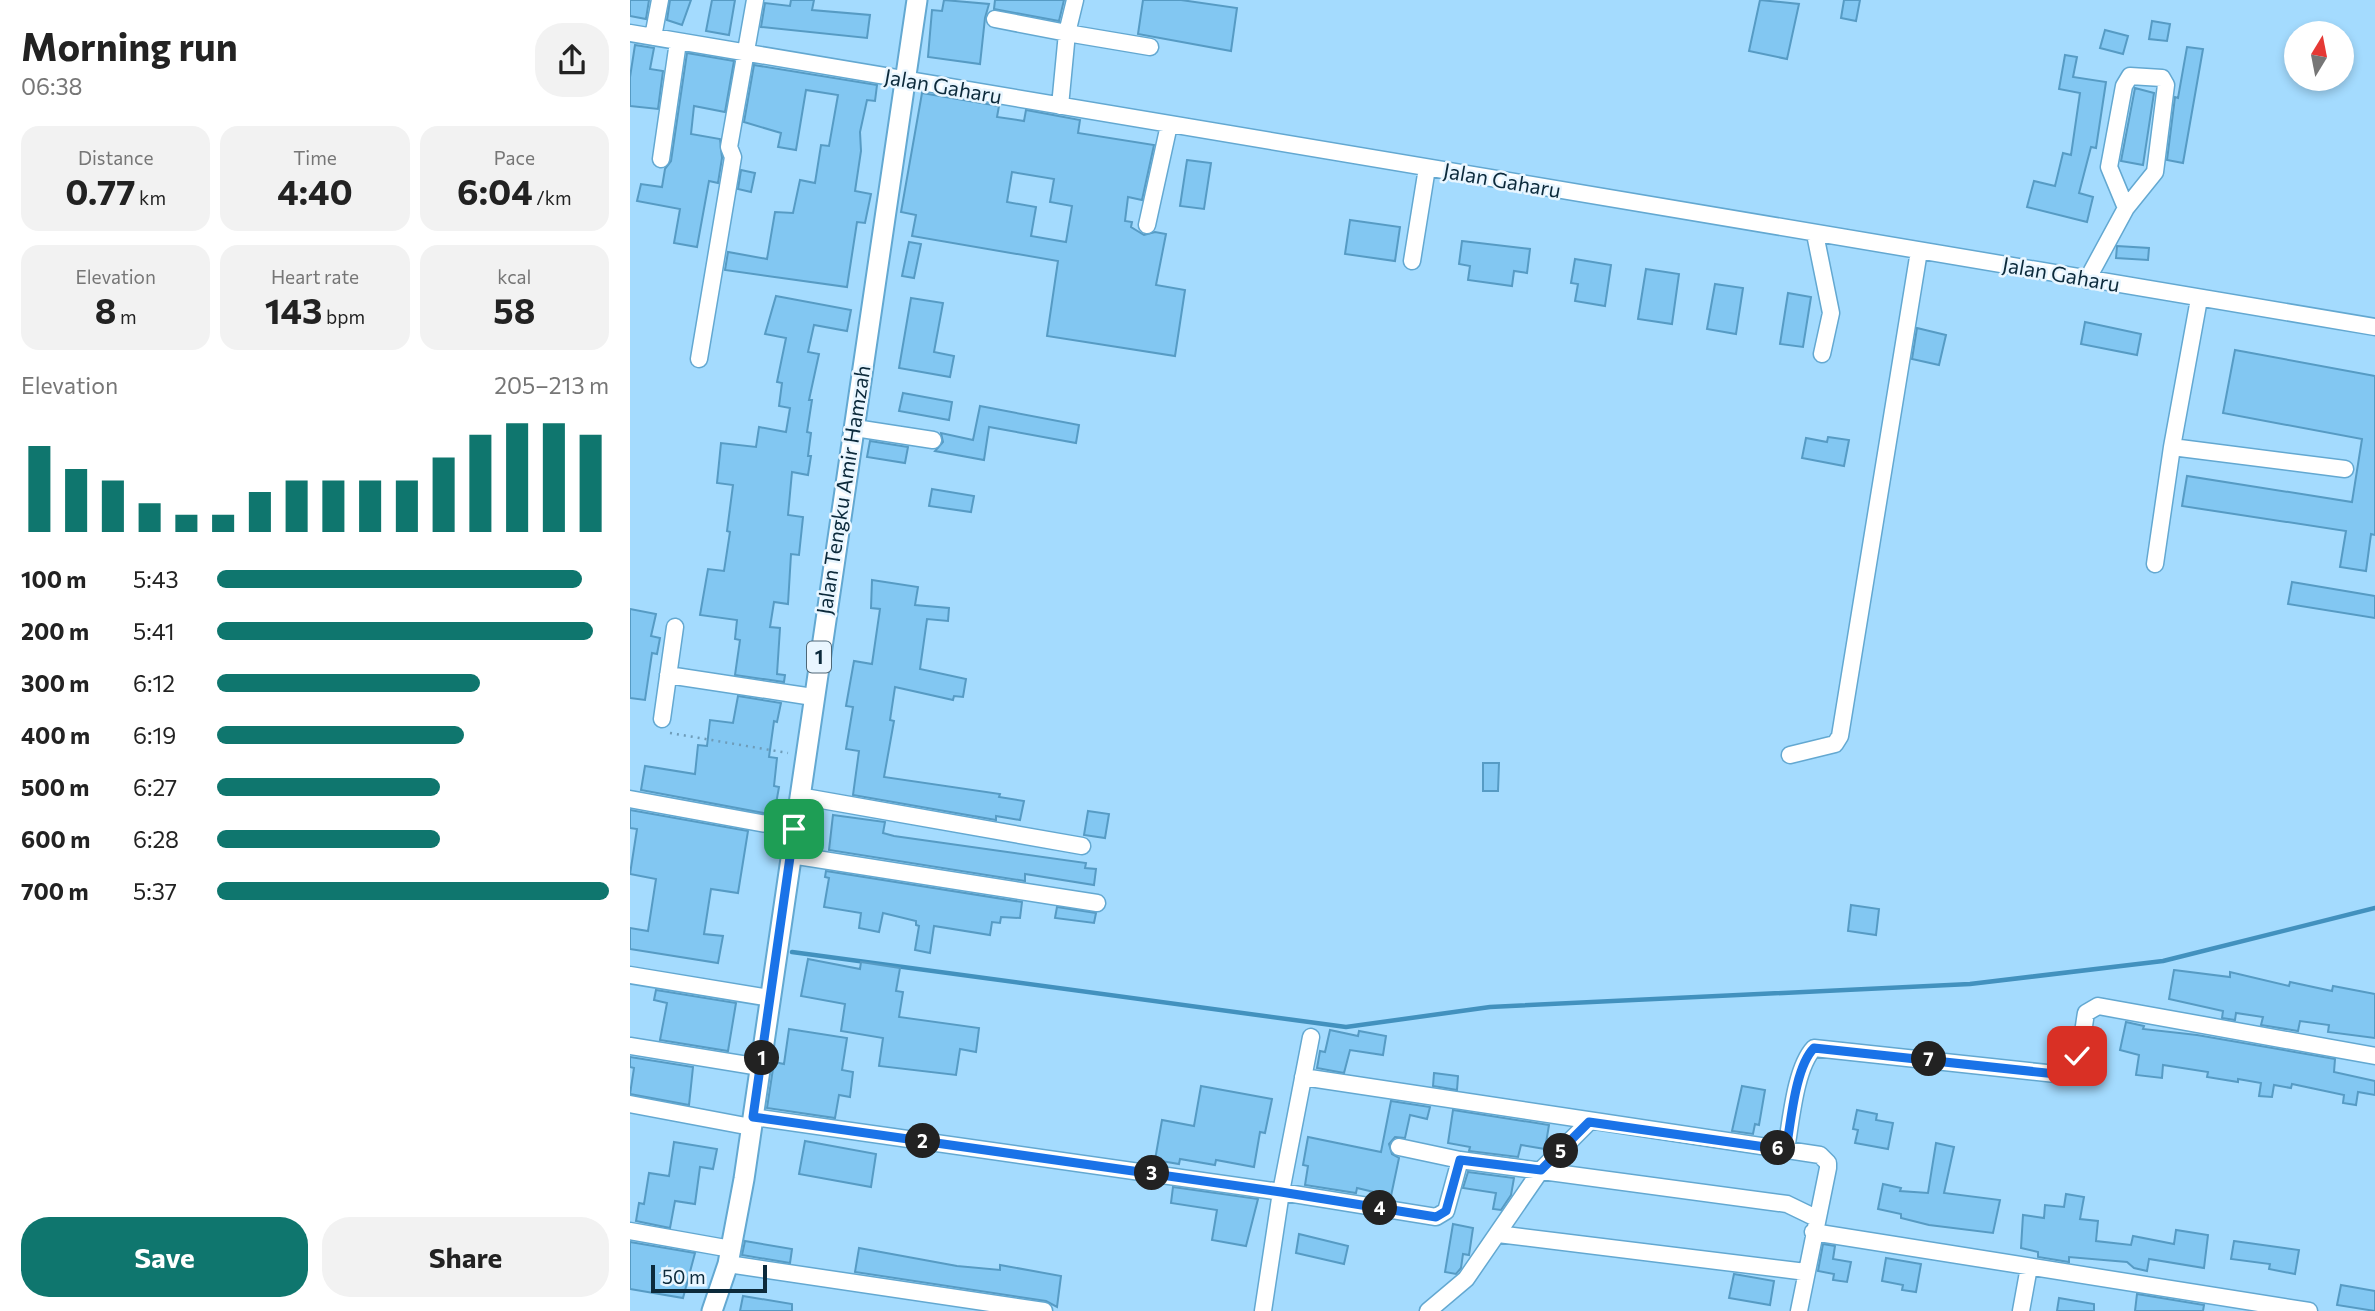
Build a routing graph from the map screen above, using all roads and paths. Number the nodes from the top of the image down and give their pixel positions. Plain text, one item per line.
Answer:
1 (660, 0) edge
2 (755, 0) edge
3 (917, 0) edge
4 (1075, 0) edge
5 (995, 19) dead end
6 (1067, 33) junction
7 (630, 35) edge
8 (653, 37) junction
9 (678, 41) junction
10 (1150, 47) dead end
11 (746, 53) junction
12 (905, 80) junction
13 (1060, 106) junction
14 (1169, 125) junction
15 (661, 159) dead end
16 (1427, 169) junction
17 (2126, 208) junction
18 (1147, 225) dead end
19 (1815, 234) junction
20 (1919, 251) junction
21 (1412, 261) dead end
22 (2087, 280) junction
23 (2199, 299) junction
24 (2375, 327) edge
25 (1822, 354) dead end
26 (699, 359) dead end
27 (855, 428) junction
28 (933, 440) dead end
29 (2172, 447) junction
30 (2344, 470) dead end
31 (2155, 564) dead end
32 (675, 627) dead end
33 (668, 675) junction
34 (813, 697) junction
35 (662, 719) joint
36 (1790, 755) dead end
37 (805, 756) junction
38 (799, 796) junction
39 (630, 799) edge
40 (794, 829) junction
41 (1082, 846) dead end
42 (791, 855) junction
43 (1097, 902) dead end
44 (630, 975) edge
45 (770, 998) junction
46 (1311, 1037) dead end
47 (630, 1046) edge
48 (2375, 1056) edge
49 (760, 1067) junction
50 (1303, 1077) junction
51 (630, 1104) edge
52 (752, 1122) junction
53 (1589, 1122) junction
54 (1399, 1147) dead end
55 (1786, 1150) junction
56 (1460, 1160) junction
57 (1541, 1170) junction
58 (1281, 1192) junction
59 (1814, 1225) junction
60 (630, 1231) edge
61 (1498, 1234) junction
62 (730, 1257) junction
63 (2029, 1267) junction
64 (1806, 1272) junction
65 (712, 1311) edge
66 (1044, 1311) edge
67 (1263, 1311) edge
68 (1429, 1311) edge
69 (1799, 1311) edge
70 (2021, 1311) edge
71 (2309, 1311) edge

1 - 8 street
2 - 11 street
3 - 12 main road, Jalan Tengku Amir Hamzah / 1
4 - 6 street
5 - 6 street
6 - 10 street
6 - 13 street
7 - 8 street, Jalan Gaharu
8 - 9 street, Jalan Gaharu
9 - 11 street, Jalan Gaharu
9 - 15 street
11 - 12 street, Jalan Gaharu
11 - 26 street
12 - 13 street, Jalan Gaharu
12 - 27 main road, Jalan Tengku Amir Hamzah / 1
13 - 14 street, Jalan Gaharu
14 - 16 street, Jalan Gaharu
14 - 18 street
16 - 19 street, Jalan Gaharu
16 - 21 street
17 - 17 street
17 - 22 street
19 - 20 street, Jalan Gaharu
19 - 25 street
20 - 22 street, Jalan Gaharu
20 - 36 street
22 - 23 street, Jalan Gaharu
23 - 24 street, Jalan Gaharu
23 - 29 street
27 - 28 street
27 - 34 main road, Jalan Tengku Amir Hamzah / 1
29 - 30 street
29 - 31 street
32 - 33 street
33 - 34 street
33 - 35 street
34 - 37 main road, Jalan Tengku Amir Hamzah / 1
35 - 37 path
37 - 38 main road, Jalan Tengku Amir Hamzah / 1
38 - 40 main road, Jalan Tengku Amir Hamzah / 1
38 - 41 street
39 - 40 street
40 - 42 main road, Jalan Tengku Amir Hamzah / 1
42 - 43 street
42 - 45 main road, Jalan Tengku Amir Hamzah / 1
44 - 45 street
45 - 49 main road, Jalan Tengku Amir Hamzah / 1
46 - 50 street
47 - 49 street
48 - 55 street
49 - 52 main road, Jalan Tengku Amir Hamzah / 1
50 - 53 street
50 - 58 street
51 - 52 street
52 - 58 street
52 - 62 main road, Jalan Tengku Amir Hamzah / 1
53 - 55 street
53 - 57 street
54 - 56 street
55 - 59 street
56 - 57 street
56 - 58 street
57 - 59 street
57 - 61 street
58 - 67 street
59 - 63 street
59 - 64 street
60 - 62 street
61 - 64 street
61 - 68 street
62 - 65 main road, Jalan Tengku Amir Hamzah / 1
62 - 66 street
63 - 70 street
63 - 71 street
64 - 69 street

